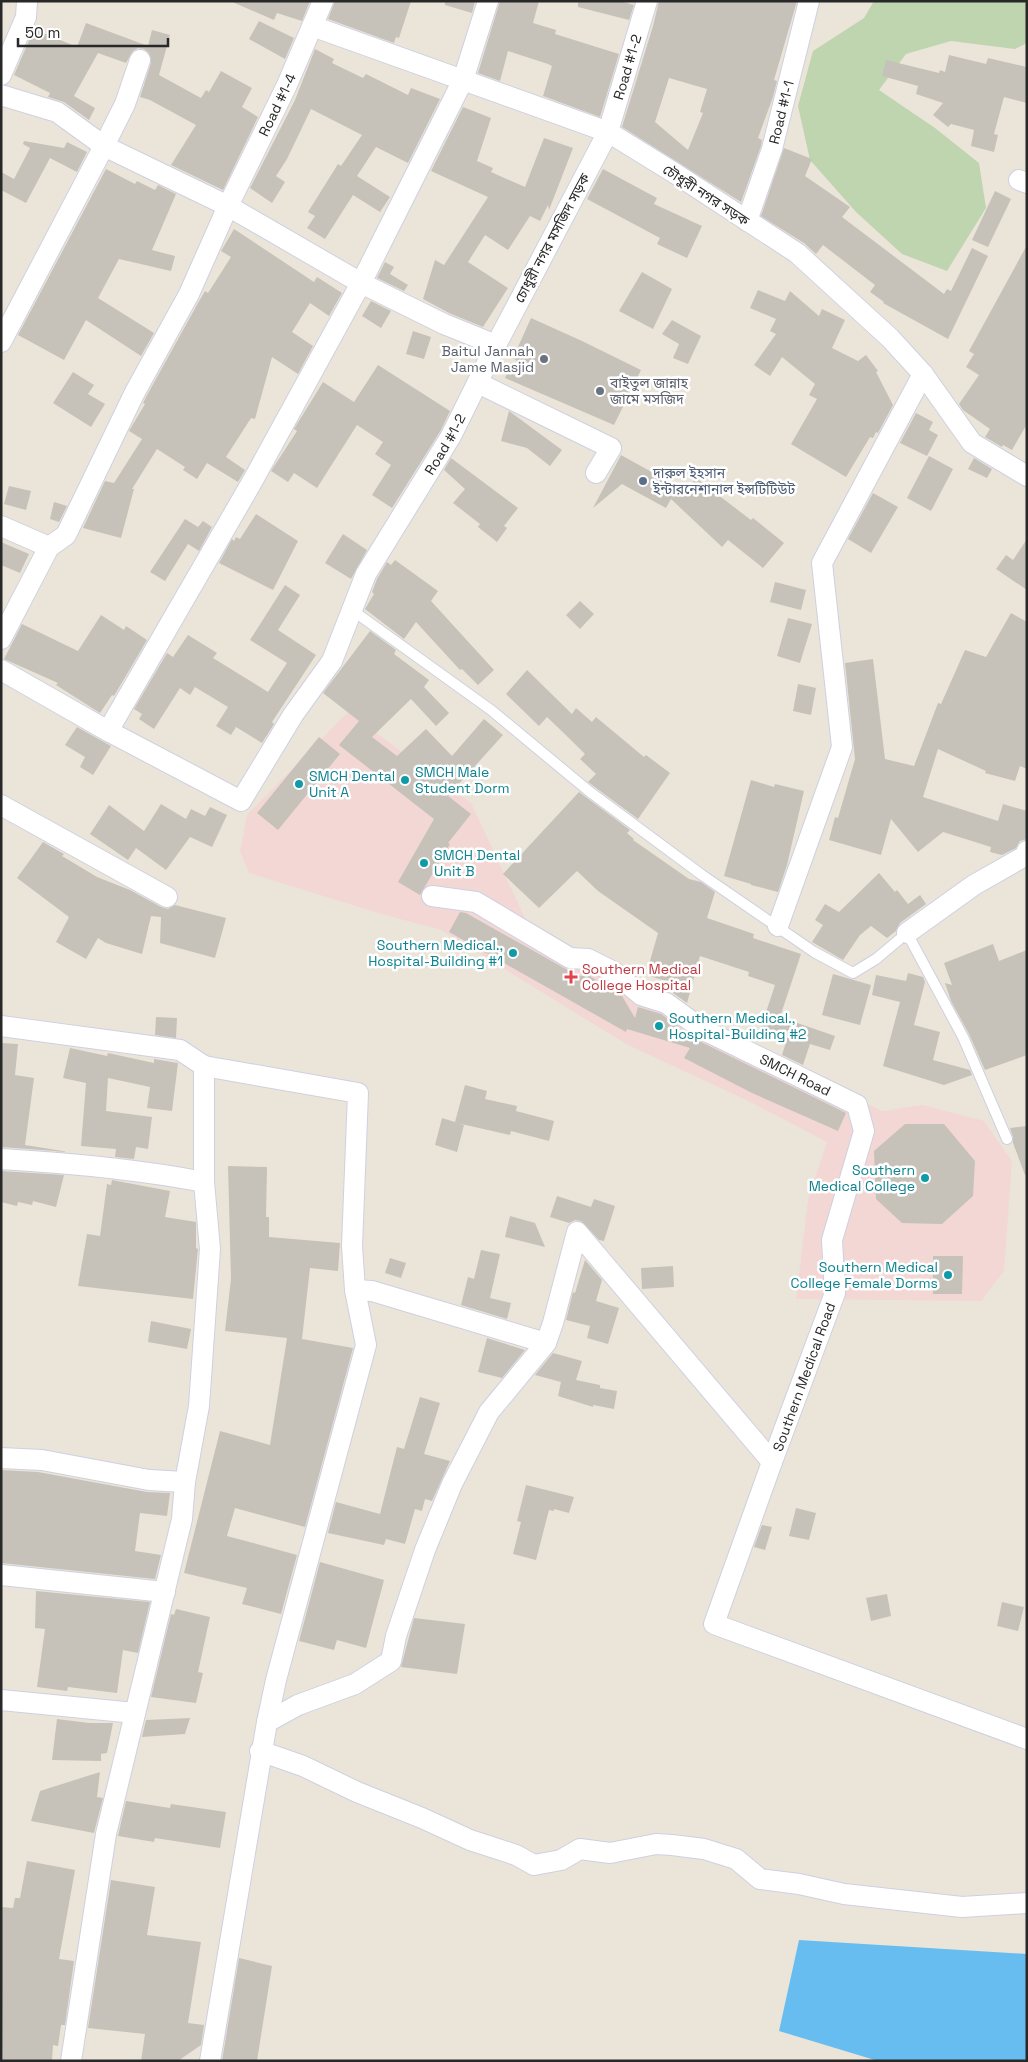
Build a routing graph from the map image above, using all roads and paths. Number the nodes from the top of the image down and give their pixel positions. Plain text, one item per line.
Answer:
1 (27, 1) edge
2 (323, 1) edge
3 (488, 1) edge
4 (647, 1) edge
5 (809, 1) edge
6 (312, 26) junction
7 (140, 60) dead end
8 (1, 75) edge
9 (463, 80) junction
10 (1, 95) edge
11 (608, 132) junction
12 (104, 146) junction
13 (228, 206) junction
14 (747, 221) junction
15 (361, 283) junction
16 (1, 342) edge
17 (496, 345) junction
18 (924, 374) junction
19 (478, 383) junction
20 (596, 473) dead end
21 (1027, 476) edge
22 (1, 526) edge
23 (49, 547) junction
24 (352, 610) junction
25 (1, 639) edge
26 (1, 670) edge
27 (108, 731) junction
28 (1, 805) edge
29 (1027, 851) edge
30 (432, 896) dead end
31 (167, 897) dead end
32 (778, 926) junction
33 (907, 933) junction
34 (1, 1026) edge
35 (204, 1066) junction
36 (1007, 1139) dead end
37 (1, 1159) edge
38 (204, 1182) junction
39 (355, 1290) junction
40 (835, 1293) joint
41 (546, 1343) junction
42 (1, 1458) edge
43 (772, 1462) junction
44 (185, 1482) junction
45 (1, 1575) edge
46 (165, 1592) junction
47 (1, 1700) edge
48 (134, 1713) junction
49 (267, 1722) junction
50 (1027, 1739) edge
51 (260, 1751) junction
52 (1027, 1903) edge
53 (71, 2061) edge
54 (210, 2061) edge

1 - 8 street
2 - 6 street, Road #1-4
3 - 9 street
4 - 11 street, Road #1-2
5 - 14 street, Road #1-1
6 - 9 street, চৌধুরী নগর সড়ক
6 - 13 street, Road #1-4
7 - 12 street
9 - 11 street, চৌধুরী নগর সড়ক
9 - 15 street
10 - 12 street
11 - 14 street, চৌধুরী নগর সড়ক
11 - 17 street, চোধুরী নগর মসজিদ সড়ক
12 - 13 street
12 - 16 street
13 - 15 street
13 - 23 street, Road #1-4
14 - 18 street, চৌধুরী নগর সড়ক
15 - 17 street
15 - 27 street
17 - 19 street, Road #1-2
18 - 21 street, চৌধুরী নগর সড়ক
18 - 32 street
19 - 20 street
19 - 24 street, Road #1-2
22 - 23 street
23 - 25 street
24 - 27 street, Road #1-2
24 - 32 lane
26 - 27 street
28 - 31 street
29 - 33 street
30 - 40 street, SMCH Road
32 - 33 lane
33 - 36 lane
34 - 35 street
35 - 38 street
35 - 39 street
37 - 38 street
38 - 44 street
39 - 41 street
39 - 49 street
40 - 43 street, Southern Medical Road
41 - 43 street
41 - 49 street
42 - 44 street
43 - 50 street, Southern Medical Road
44 - 46 street
45 - 46 street
46 - 48 street
47 - 48 street
48 - 53 street
49 - 51 street
51 - 52 street
51 - 54 street

